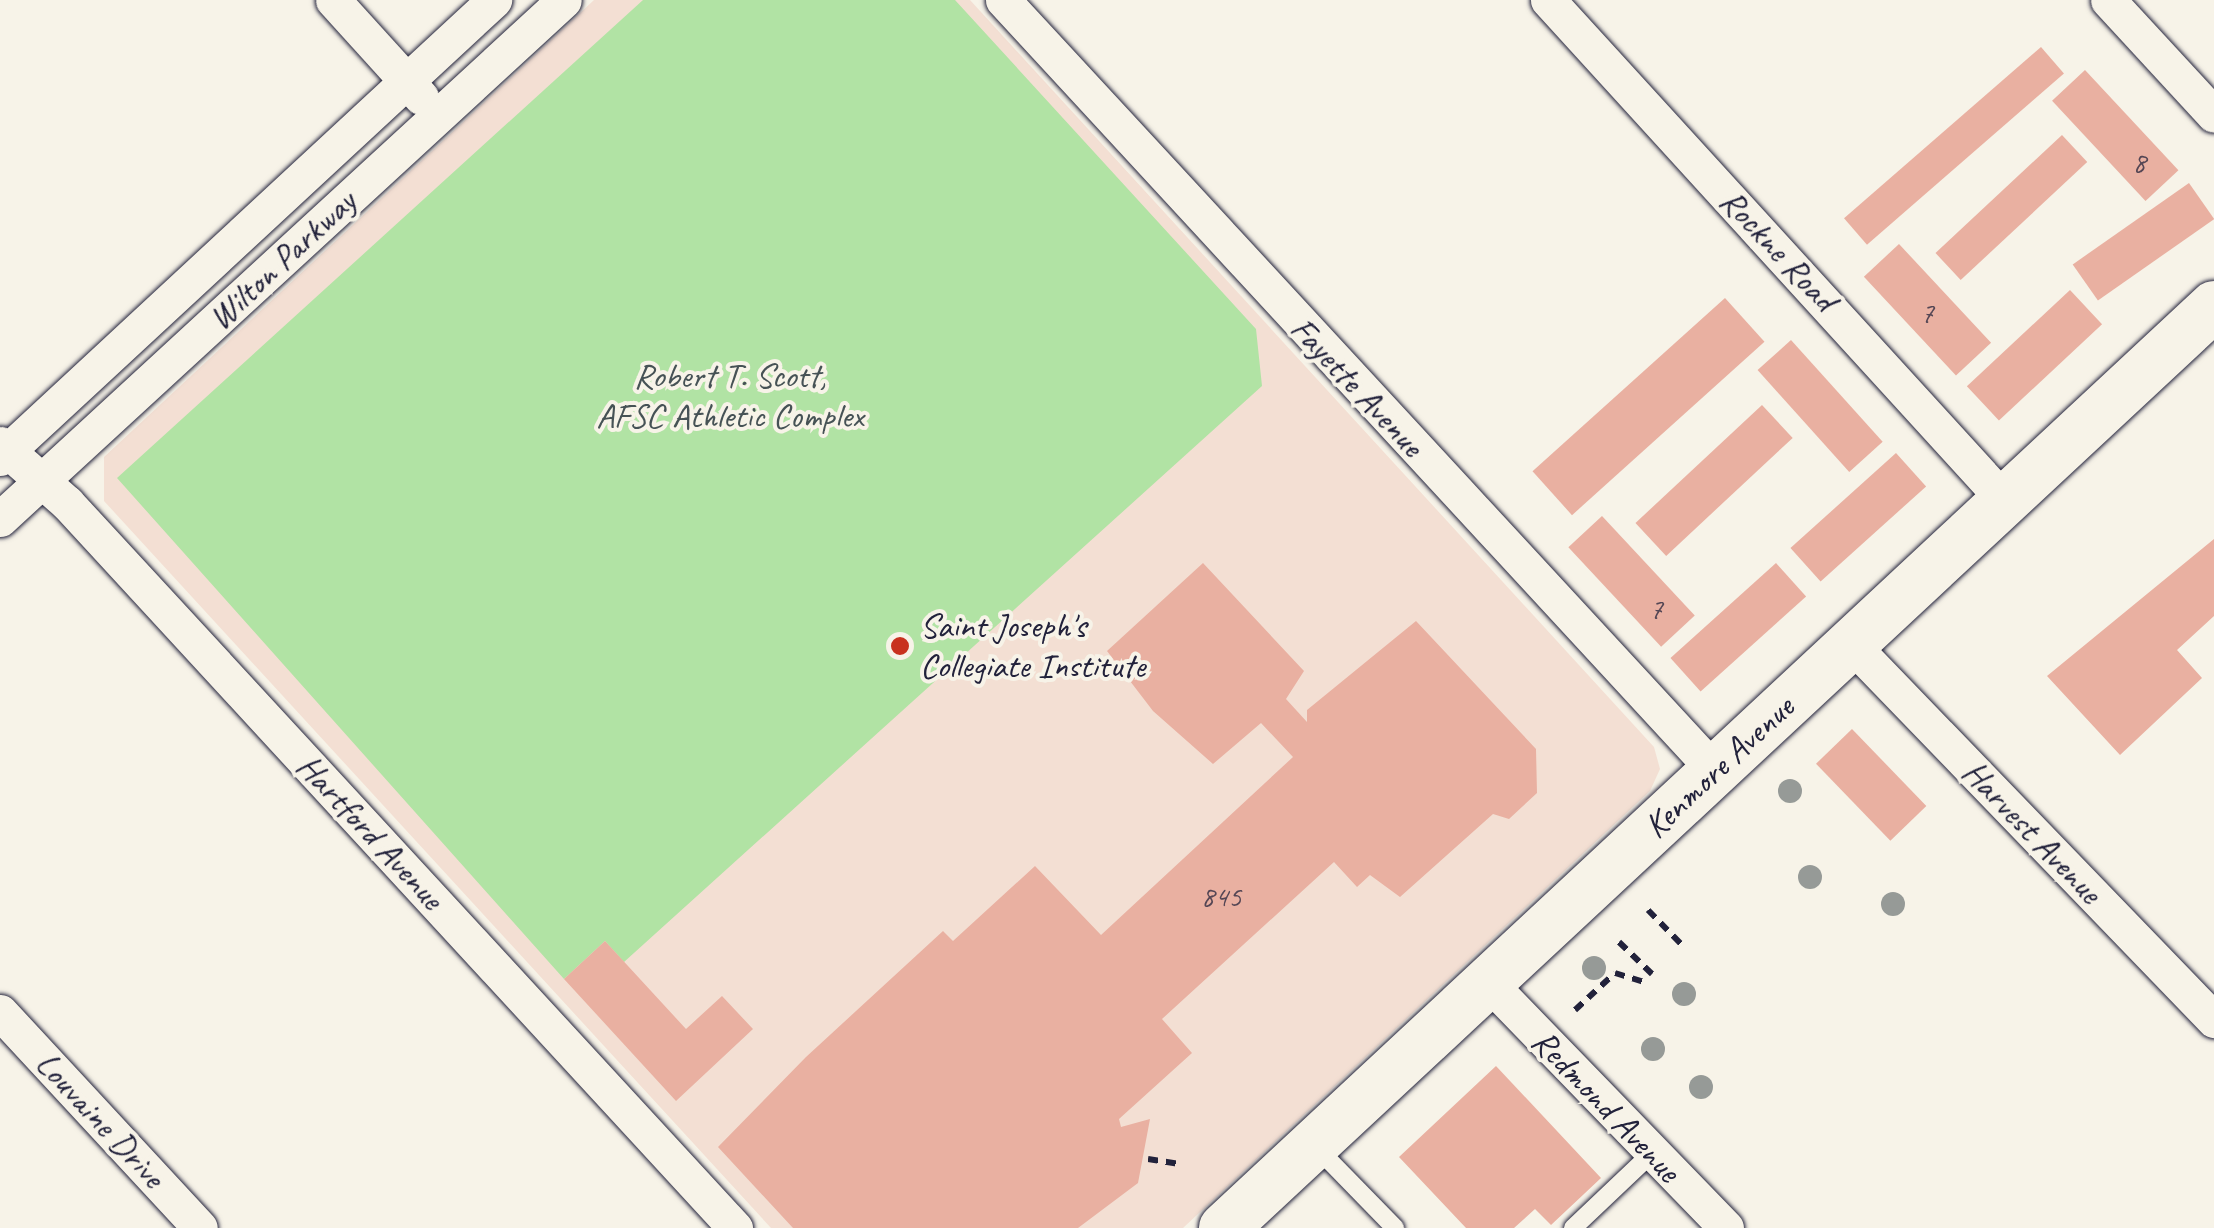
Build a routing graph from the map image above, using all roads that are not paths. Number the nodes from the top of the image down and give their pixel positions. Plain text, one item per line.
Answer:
1 (332, 0) edge
2 (494, 0) edge
3 (564, 0) edge
4 (1003, 0) edge
5 (1548, 0) edge
6 (2108, 0) edge
7 (405, 80) junction
8 (2214, 115) edge
9 (438, 116) junction
10 (2214, 306) edge
11 (2, 451) edge
12 (37, 485) junction
13 (2006, 500) junction
14 (0, 519) edge
15 (1851, 644) junction
16 (1714, 771) junction
17 (1488, 982) junction
18 (0, 1012) edge
19 (2214, 1020) edge
20 (1314, 1144) junction
21 (1652, 1152) junction
22 (200, 1228) edge
23 (735, 1228) edge
24 (1224, 1228) edge
25 (1394, 1228) edge
26 (1573, 1228) edge
27 (1726, 1228) edge

1 - 7 street
2 - 7 street, Wilton Parkway
3 - 9 street, Wilton Parkway
4 - 16 street, Fayette Avenue
5 - 13 street, Rockne Road
6 - 8 street
7 - 9 street
7 - 11 street, Wilton Parkway
9 - 12 street, Wilton Parkway
10 - 13 main road, Kenmore Avenue
11 - 12 street, Hartford Avenue
12 - 14 street, Wilton Parkway
12 - 23 street, Hartford Avenue
13 - 15 main road, Kenmore Avenue
15 - 16 main road, Kenmore Avenue
15 - 19 street, Harvest Avenue
16 - 17 main road, Kenmore Avenue
17 - 20 main road, Kenmore Avenue
17 - 21 street, Redmond Avenue
18 - 22 street, Louvaine Drive
20 - 24 main road, Kenmore Avenue
20 - 25 lane
21 - 26 lane
21 - 27 street, Redmond Avenue

